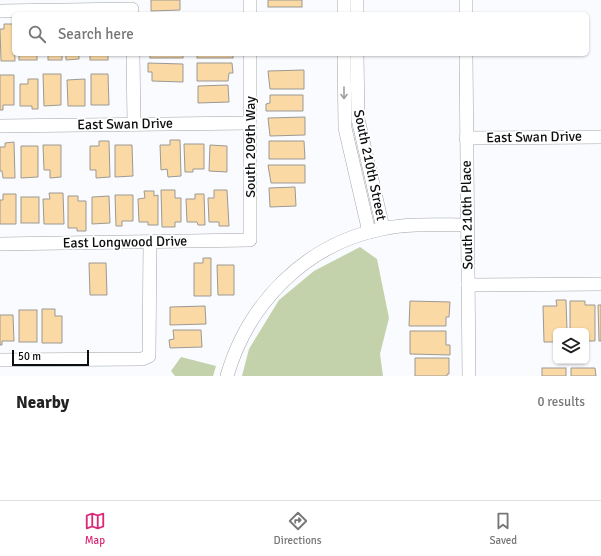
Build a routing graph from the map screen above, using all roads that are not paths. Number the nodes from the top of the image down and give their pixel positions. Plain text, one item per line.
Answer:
1 (250, 0) edge
2 (344, 0) edge
3 (357, 0) edge
4 (466, 0) edge
5 (132, 8) edge
6 (0, 10) edge
7 (250, 12) edge
8 (344, 12) edge
9 (357, 12) edge
10 (466, 12) edge
11 (133, 56) edge
12 (250, 56) edge
13 (344, 56) edge
14 (357, 56) edge
15 (466, 56) edge
16 (250, 123) junction
17 (134, 124) junction
18 (0, 126) edge
19 (601, 137) edge
20 (466, 138) junction
21 (467, 225) junction
22 (383, 228) junction
23 (369, 232) junction
24 (250, 240) joint
25 (150, 242) junction
26 (0, 244) edge
27 (601, 284) edge
28 (468, 285) junction
29 (0, 360) edge
30 (227, 376) edge
31 (469, 376) edge

1 - 7 street
2 - 8 street
3 - 9 street
4 - 10 street
5 - 6 street
11 - 17 street
12 - 16 street, South 209th Way
13 -> 23 street, South 210th Street
14 - 22 street, South 210th Street
15 - 20 street, South 210th Place
16 - 17 street, East Swan Drive
16 - 24 street, South 209th Way
17 - 18 street, East Swan Drive
19 - 20 street, East Swan Drive
20 - 21 street, South 210th Place
21 - 22 street
21 - 28 street, South 210th Place
22 - 23 street
23 - 30 street
24 - 25 street, East Longwood Drive
25 - 26 street, East Longwood Drive
25 - 29 street
27 - 28 street
28 - 31 street, South 210th Place

